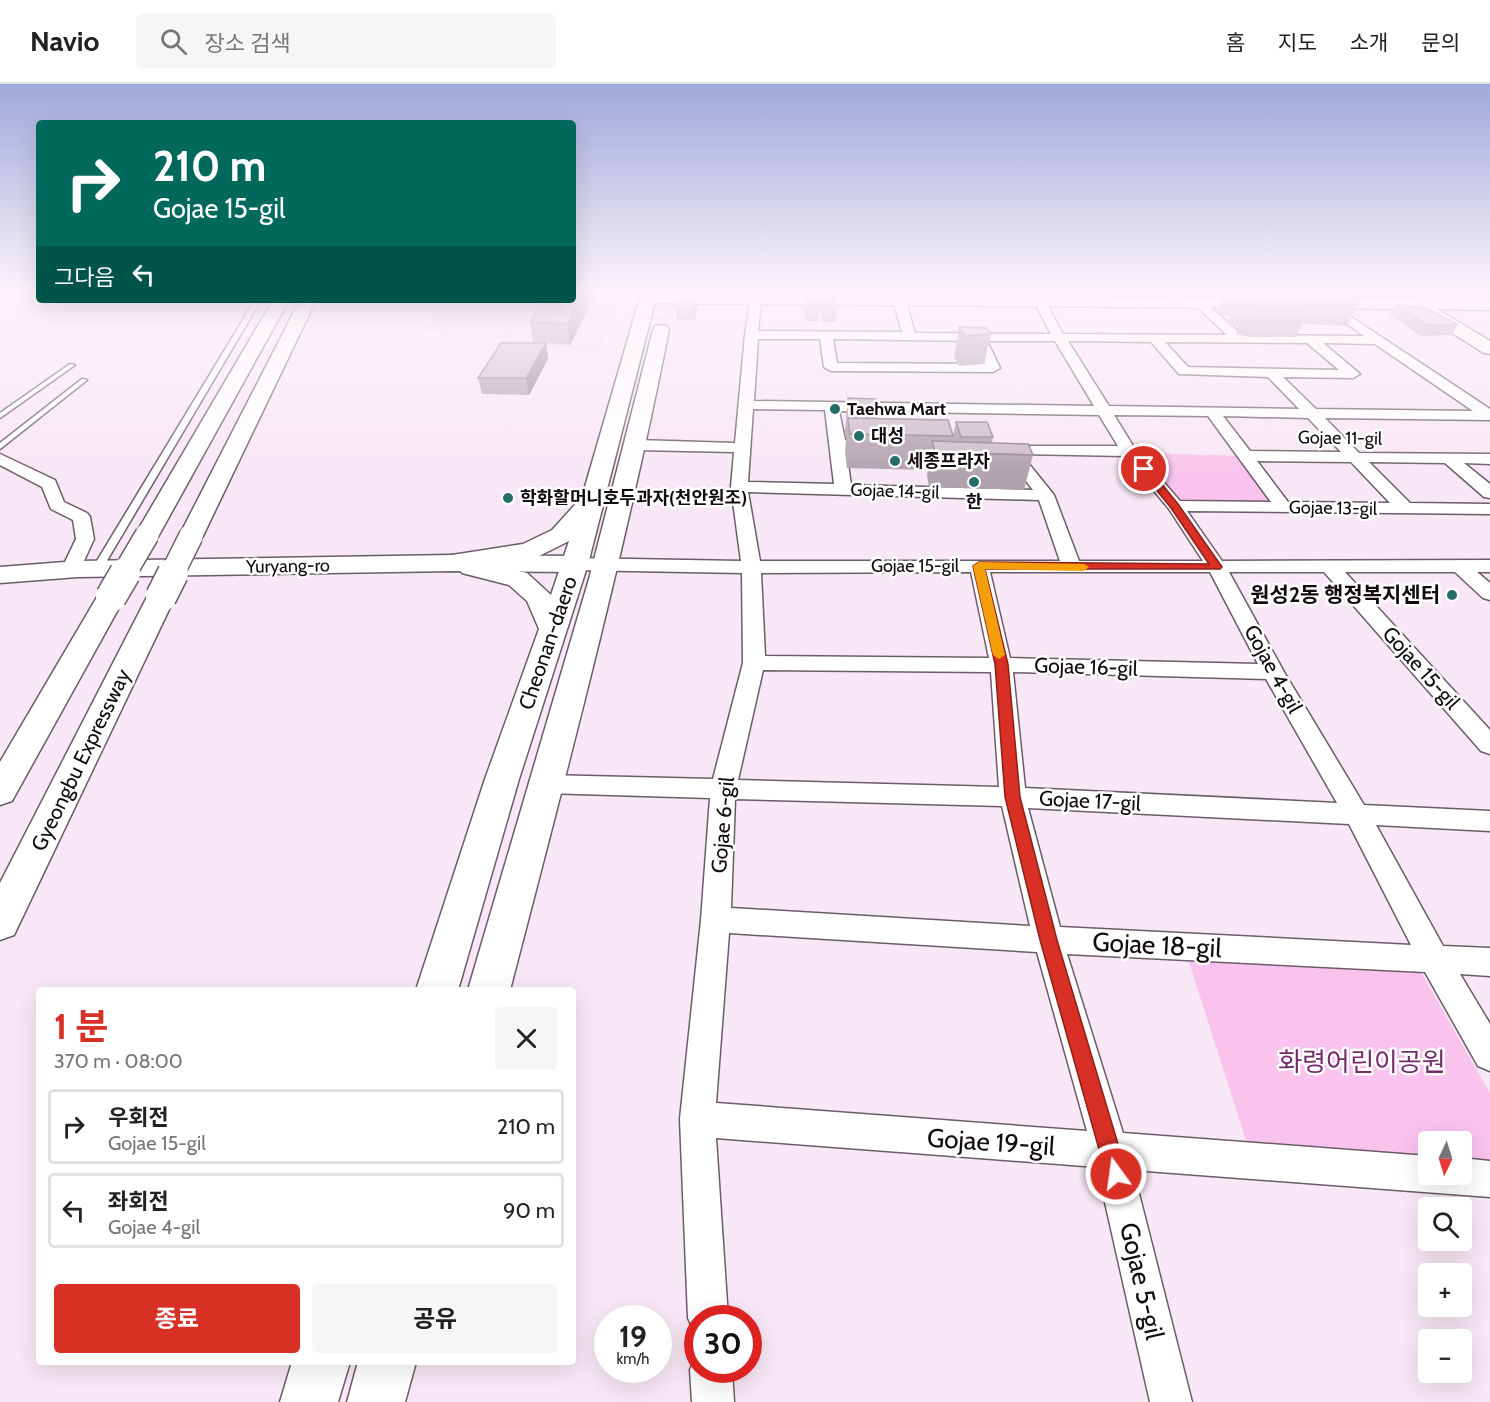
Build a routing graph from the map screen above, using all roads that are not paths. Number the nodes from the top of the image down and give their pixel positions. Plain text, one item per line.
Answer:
1 (225, 356) edge
2 (249, 356) edge
3 (280, 356) edge
4 (642, 356) edge
5 (652, 356) edge
6 (750, 356) edge
7 (829, 356) edge
8 (987, 356) edge
9 (1071, 356) edge
10 (1170, 356) edge
11 (1330, 356) edge
12 (1398, 356) edge
13 (72, 365) dead end
14 (1272, 373) junction
15 (84, 380) dead end
16 (747, 405) junction
17 (831, 405) junction
18 (1104, 409) junction
19 (1212, 412) junction
20 (1314, 413) junction
21 (0, 416) edge
22 (1490, 416) edge
23 (637, 445) junction
24 (838, 445) junction
25 (892, 446) edge
26 (0, 447) edge
27 (743, 448) junction
28 (986, 448) edge
29 (1008, 449) junction
30 (1129, 451) junction
31 (1247, 456) junction
32 (1356, 457) junction
33 (1448, 458) junction
34 (0, 459) edge
35 (1490, 459) edge
36 (739, 487) junction
37 (843, 489) junction
38 (1490, 493) edge
39 (595, 495) junction
40 (1046, 495) junction
41 (1175, 506) junction
42 (1284, 508) junction
43 (1406, 509) junction
44 (1490, 509) edge
45 (452, 563) junction
46 (575, 564) junction
47 (607, 565) junction
48 (1328, 565) junction
49 (979, 566) junction
50 (1460, 566) junction
51 (1490, 566) edge
52 (751, 567) junction
53 (1072, 567) junction
54 (1216, 567) junction
55 (97, 569) junction
56 (71, 570) junction
57 (0, 575) edge
58 (1490, 594) edge
59 (553, 629) junction
60 (754, 663) junction
61 (1001, 664) junction
62 (1273, 672) junction
63 (1490, 745) edge
64 (545, 784) junction
65 (723, 789) junction
66 (0, 792) edge
67 (1013, 797) junction
68 (1357, 815) junction
69 (1490, 821) edge
70 (716, 920) junction
71 (0, 923) edge
72 (1048, 940) junction
73 (1434, 959) junction
74 (1490, 962) edge
75 (438, 987) edge
76 (490, 987) edge
77 (1490, 1055) edge
78 (698, 1119) junction
79 (1111, 1152) junction
80 (1418, 1173) edge
81 (1472, 1178) edge
82 (1490, 1179) edge
83 (707, 1305) edge
84 (320, 1365) edge
85 (386, 1365) edge
86 (712, 1383) edge
87 (309, 1402) edge
88 (376, 1402) edge
89 (713, 1402) edge
90 (1171, 1402) edge

1 - 55 lane
2 - 66 main road, bridge
3 - 71 main road, Gyeongbu Expressway, bridge
4 - 39 main road, Cheonan-daero
5 - 23 main road, Cheonan-daero
6 - 16 street, Gojae 6-gil
7 - 8 street
9 - 18 street, Gojae 4-gil
10 - 14 street
11 - 14 street
12 - 22 street
13 - 21 lane
14 - 20 street
15 - 26 lane
16 - 17 street
16 - 27 street, Gojae 6-gil
17 - 18 street
17 - 24 street
18 - 19 street
18 - 30 street, Gojae 4-gil
19 - 20 street
19 - 31 street
20 - 22 street
20 - 32 street
23 - 27 street
23 - 47 main road, Cheonan-daero
24 - 25 street
24 - 37 street
27 - 36 street, Gojae 6-gil
28 - 29 street
29 - 30 street
29 - 40 street
30 - 41 street, Gojae 4-gil
31 - 32 street, Gojae 11-gil
31 - 42 street
32 - 33 street, Gojae 11-gil
32 - 43 street
33 - 35 street, Gojae 11-gil
33 - 38 street
34 - 56 street
36 - 37 street, Gojae 14-gil
36 - 52 street, Gojae 6-gil
37 - 40 street, Gojae 14-gil
39 - 45 main road
39 - 46 main road, Cheonan-daero
40 - 53 street
41 - 42 street, Gojae 13-gil
41 - 54 street, Gojae 4-gil
42 - 43 street, Gojae 13-gil
43 - 44 street, Gojae 13-gil
45 - 46 main road, Yuryang-ro
45 - 55 main road, Yuryang-ro
45 - 59 main road
46 - 47 street, Gojae 15-gil
46 - 59 main road, Cheonan-daero
47 - 52 street, Gojae 15-gil
47 - 64 main road, Cheonan-daero
48 - 50 street, Gojae 15-gil
48 - 54 street, Gojae 15-gil
48 - 63 street, Gojae 15-gil
49 - 52 street, Gojae 15-gil
49 - 53 street, Gojae 15-gil
49 - 61 street, Gojae 5-gil
50 - 51 street, Gojae 15-gil
50 - 58 street
52 - 60 street, Gojae 6-gil
53 - 54 street, Gojae 15-gil
54 - 62 street, Gojae 4-gil
55 - 56 main road, Yuryang-ro
56 - 57 main road, Yuryang-ro
59 - 75 main road, Cheonan-daero
60 - 61 street, Gojae 16-gil
60 - 65 street, Gojae 6-gil
61 - 62 street, Gojae 16-gil
61 - 67 street, Gojae 5-gil
62 - 68 street, Gojae 4-gil
64 - 65 street, Gojae 17-gil
64 - 76 main road, Cheonan-daero
65 - 67 street, Gojae 17-gil
65 - 70 street, Gojae 6-gil
67 - 68 street, Gojae 17-gil
67 - 72 street, Gojae 5-gil
68 - 69 street, Gojae 17-gil
68 - 73 street, Gojae 4-gil
70 - 72 street, Gojae 18-gil
70 - 78 street, Gojae 6-gil
72 - 73 street, Gojae 18-gil
72 - 79 street, Gojae 5-gil
73 - 74 street, Gojae 18-gil
73 - 77 street, Gojae 4-gil
78 - 79 street, Gojae 19-gil
78 - 83 street, Gojae 6-gil
79 - 80 street, Gojae 19-gil
79 - 90 street, Gojae 5-gil
81 - 82 street, Gojae 19-gil
84 - 87 main road
85 - 88 main road
86 - 89 street

